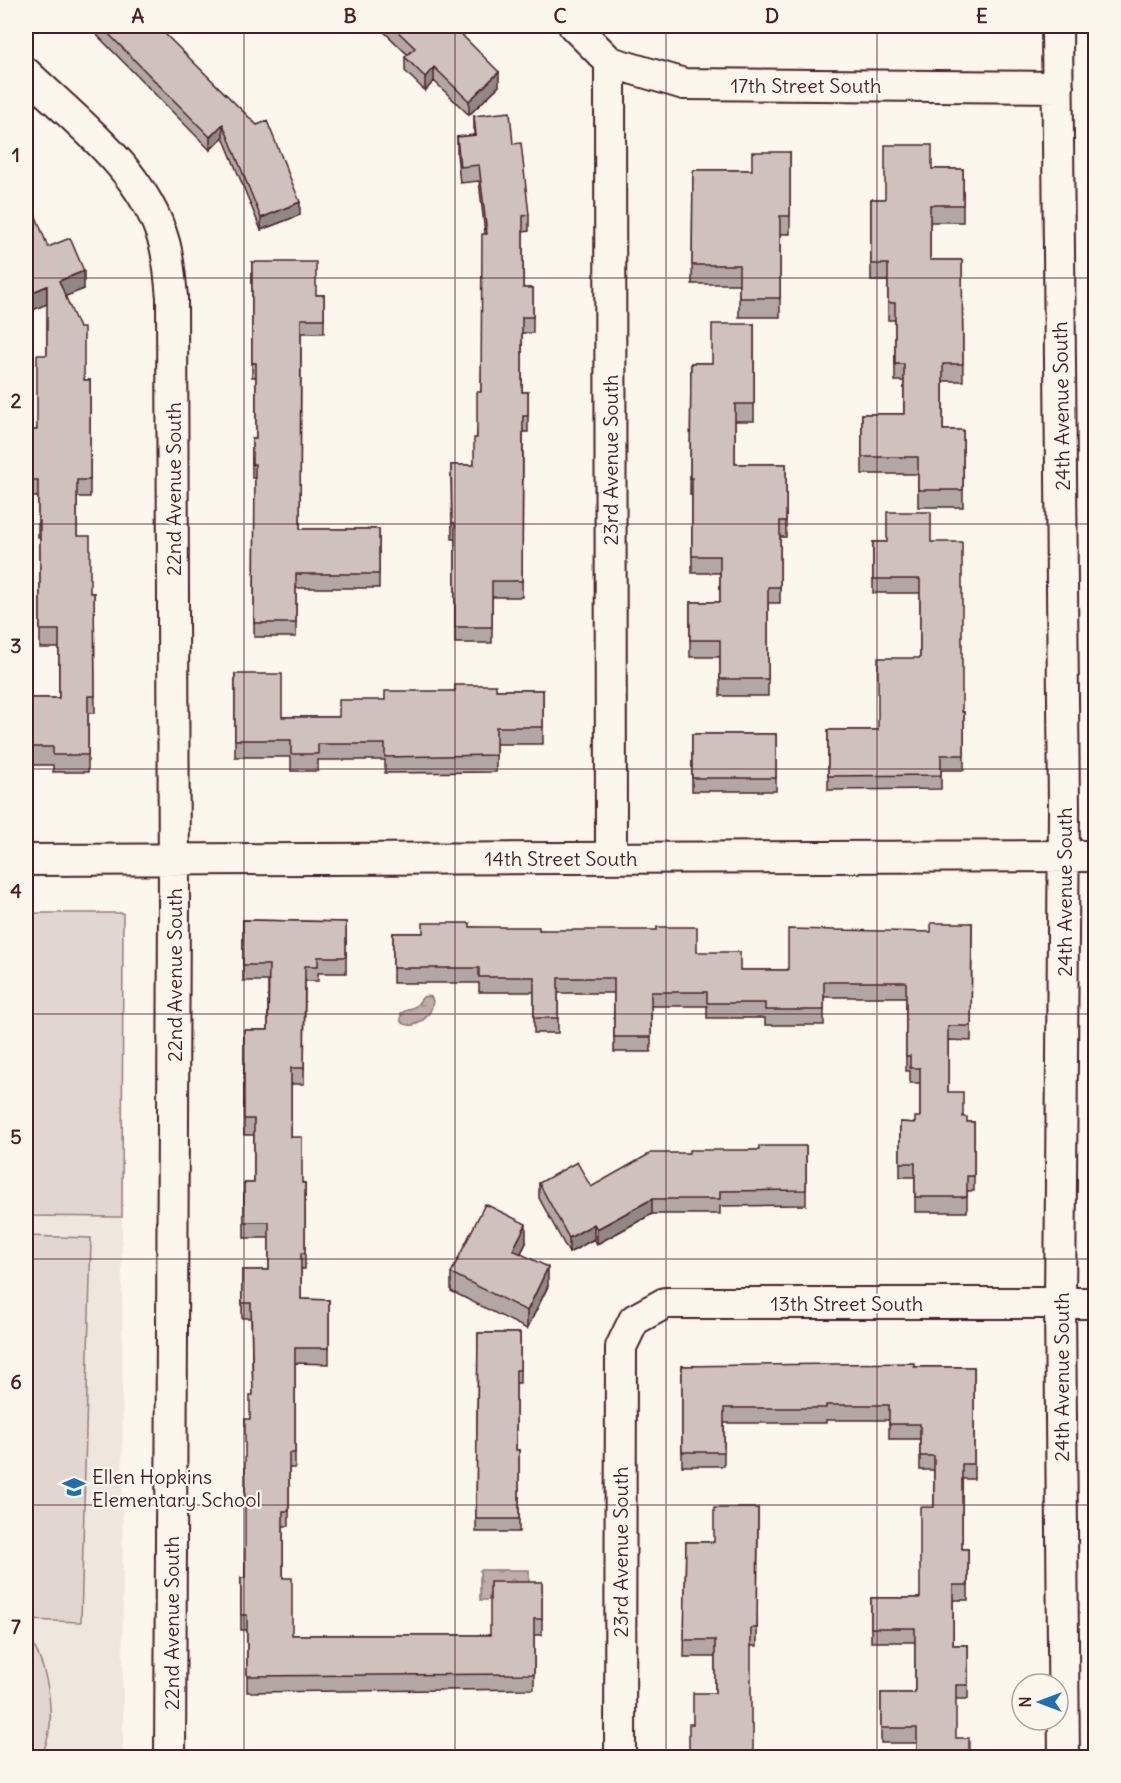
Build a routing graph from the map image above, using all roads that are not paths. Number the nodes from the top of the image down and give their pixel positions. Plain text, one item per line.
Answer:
1 (574, 26) edge
2 (1057, 26) edge
3 (610, 62) junction
4 (26, 73) edge
5 (1058, 87) junction
6 (1064, 856) junction
7 (1095, 856) edge
8 (611, 858) junction
9 (174, 859) junction
10 (26, 860) edge
11 (1060, 1303) junction
12 (1095, 1303) edge
13 (621, 1347) joint
14 (170, 1758) edge
15 (620, 1758) edge
16 (1064, 1758) edge

1 - 3 street, 17th Street South
2 - 5 street, 24th Avenue South
3 - 5 street, 17th Street South
3 - 8 street, 23rd Avenue South
4 - 9 street, 22nd Avenue South
5 - 6 street, 24th Avenue South
6 - 7 street, 14th Street South
6 - 8 street, 14th Street South
6 - 11 street, 24th Avenue South
8 - 9 street, 14th Street South
9 - 10 street, 14th Street South
9 - 14 street, 22nd Avenue South
11 - 12 street, 13th Street South
11 - 13 street, 13th Street South
11 - 16 street, 24th Avenue South
13 - 15 street, 23rd Avenue South

